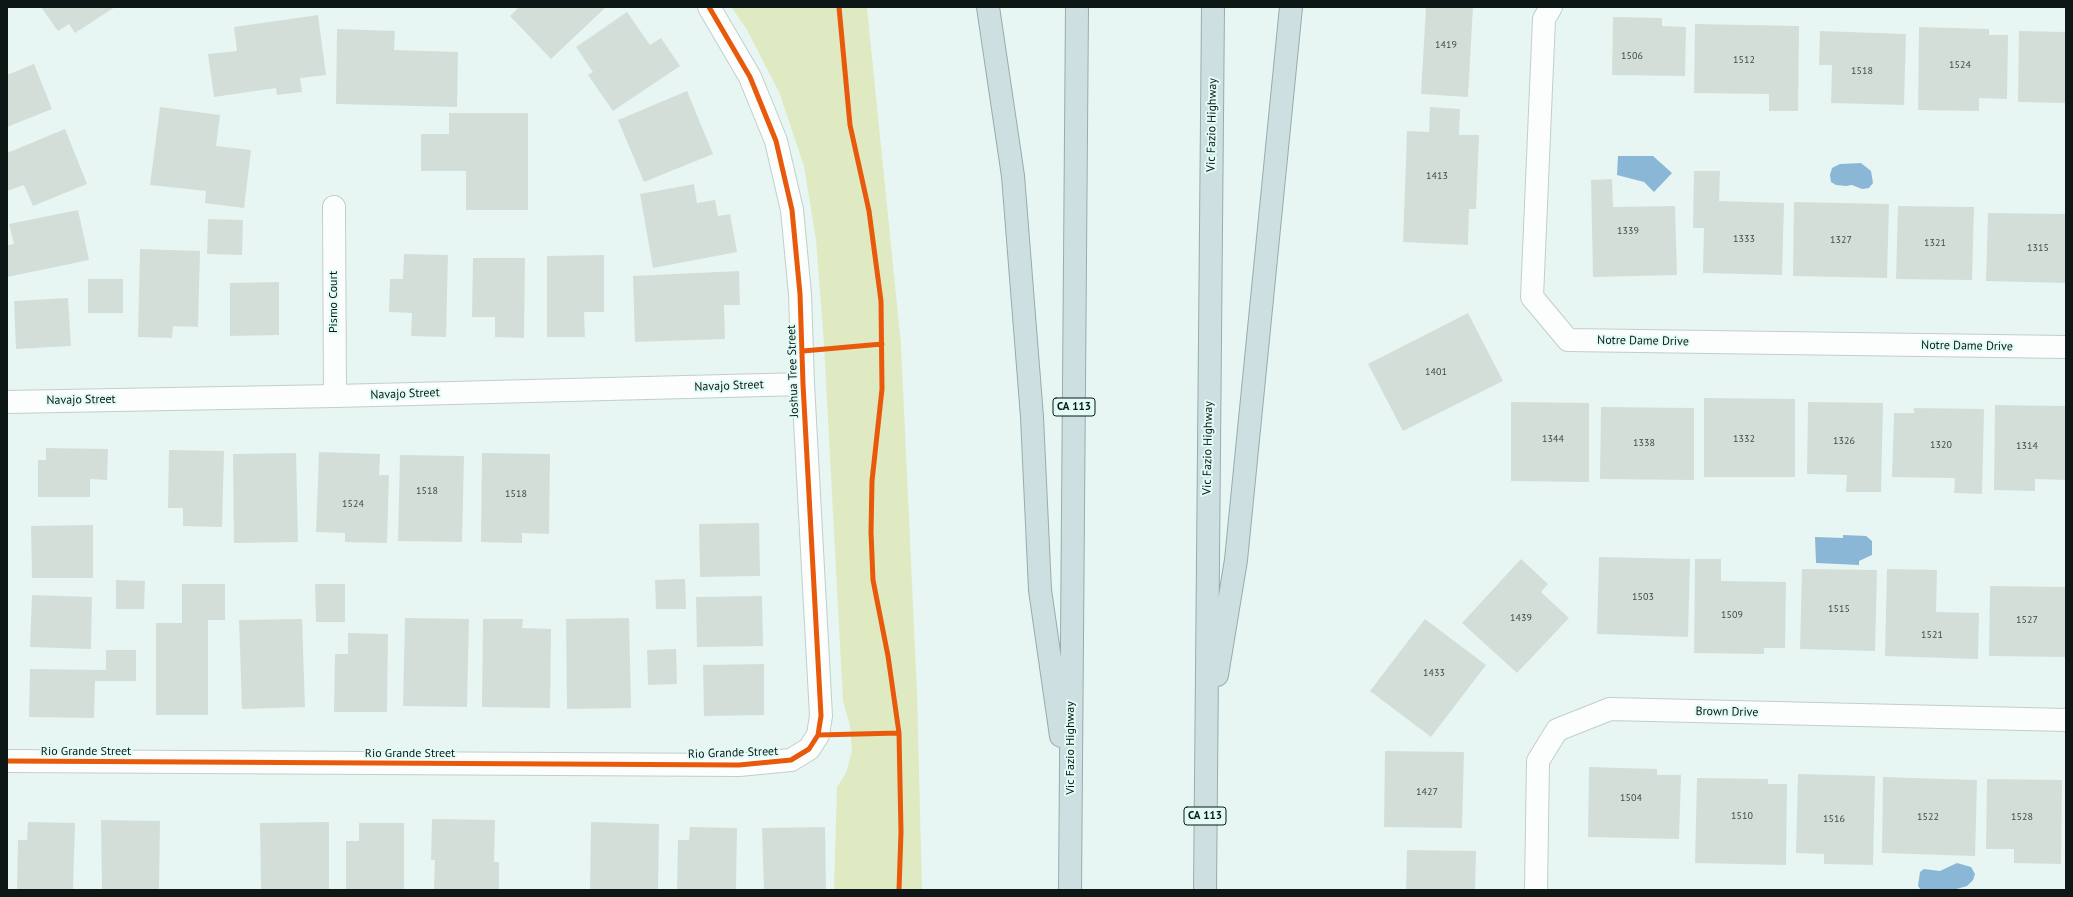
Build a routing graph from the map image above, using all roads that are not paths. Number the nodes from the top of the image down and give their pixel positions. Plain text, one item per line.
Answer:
1 (709, 7) edge
2 (988, 7) edge
3 (1077, 7) edge
4 (1213, 7) edge
5 (1291, 7) edge
6 (1551, 7) edge
7 (334, 207) dead end
8 (2066, 347) edge
9 (803, 384) junction
10 (334, 396) junction
11 (7, 402) edge
12 (2066, 720) edge
13 (1206, 743) junction
14 (810, 749) joint
15 (7, 761) edge
16 (1071, 807) junction
17 (1070, 890) edge
18 (1205, 890) edge
19 (1536, 890) edge

1 - 9 street, Joshua Tree Street
2 - 16 highway
3 - 16 highway, Vic Fazio Highway / CA 113
4 - 13 highway, Vic Fazio Highway / CA 113
5 - 13 highway
6 - 8 street, Notre Dame Drive
7 - 10 street, Pismo Court
9 - 10 street, Navajo Street
9 - 14 street, Joshua Tree Street
10 - 11 street, Navajo Street
12 - 19 street, Brown Drive
13 - 18 highway, Vic Fazio Highway / CA 113
14 - 15 street, Rio Grande Street
16 - 17 highway, Vic Fazio Highway / CA 113

